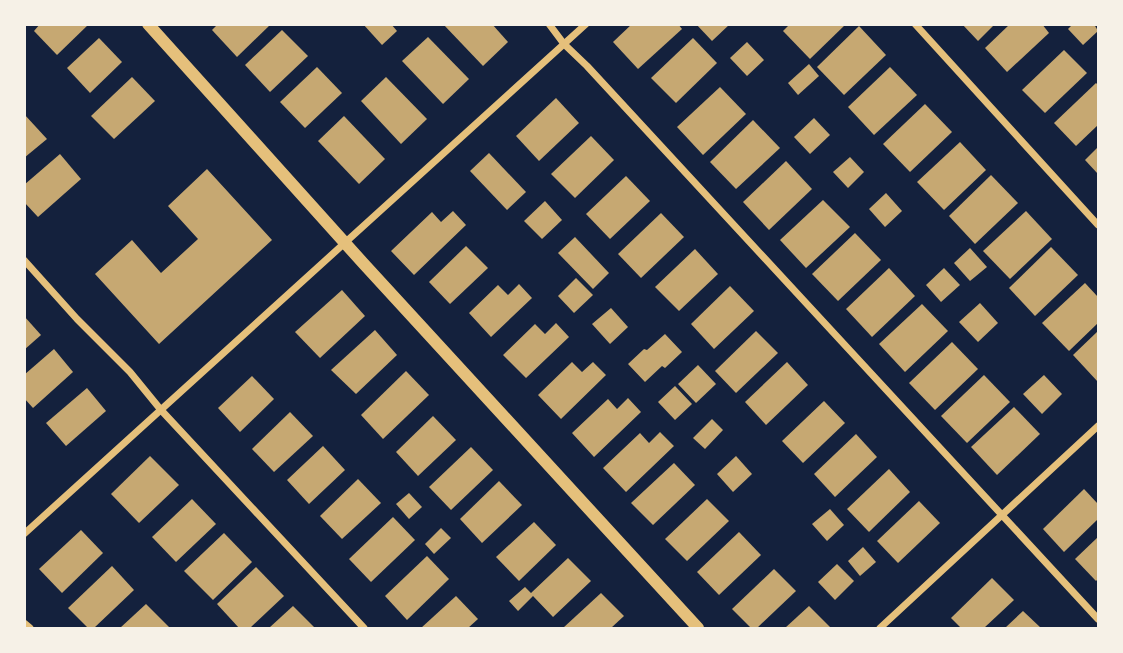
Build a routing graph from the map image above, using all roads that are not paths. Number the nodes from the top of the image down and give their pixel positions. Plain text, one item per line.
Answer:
1 (148, 24) edge
2 (549, 24) edge
3 (586, 24) edge
4 (915, 24) edge
5 (564, 44) junction
6 (1098, 225) edge
7 (346, 243) junction
8 (24, 260) edge
9 (161, 410) junction
10 (1098, 426) edge
11 (1003, 515) junction
12 (24, 534) edge
13 (1098, 619) edge
14 (24, 623) edge
15 (30, 628) edge
16 (364, 628) edge
17 (698, 628) edge
18 (880, 628) edge

1 - 7 street
2 - 5 street
3 - 5 street
4 - 6 street
5 - 7 street
5 - 11 street
7 - 9 street
7 - 17 street
8 - 9 street
9 - 12 street
9 - 16 street
10 - 11 street
11 - 13 street
11 - 18 street
14 - 15 street

